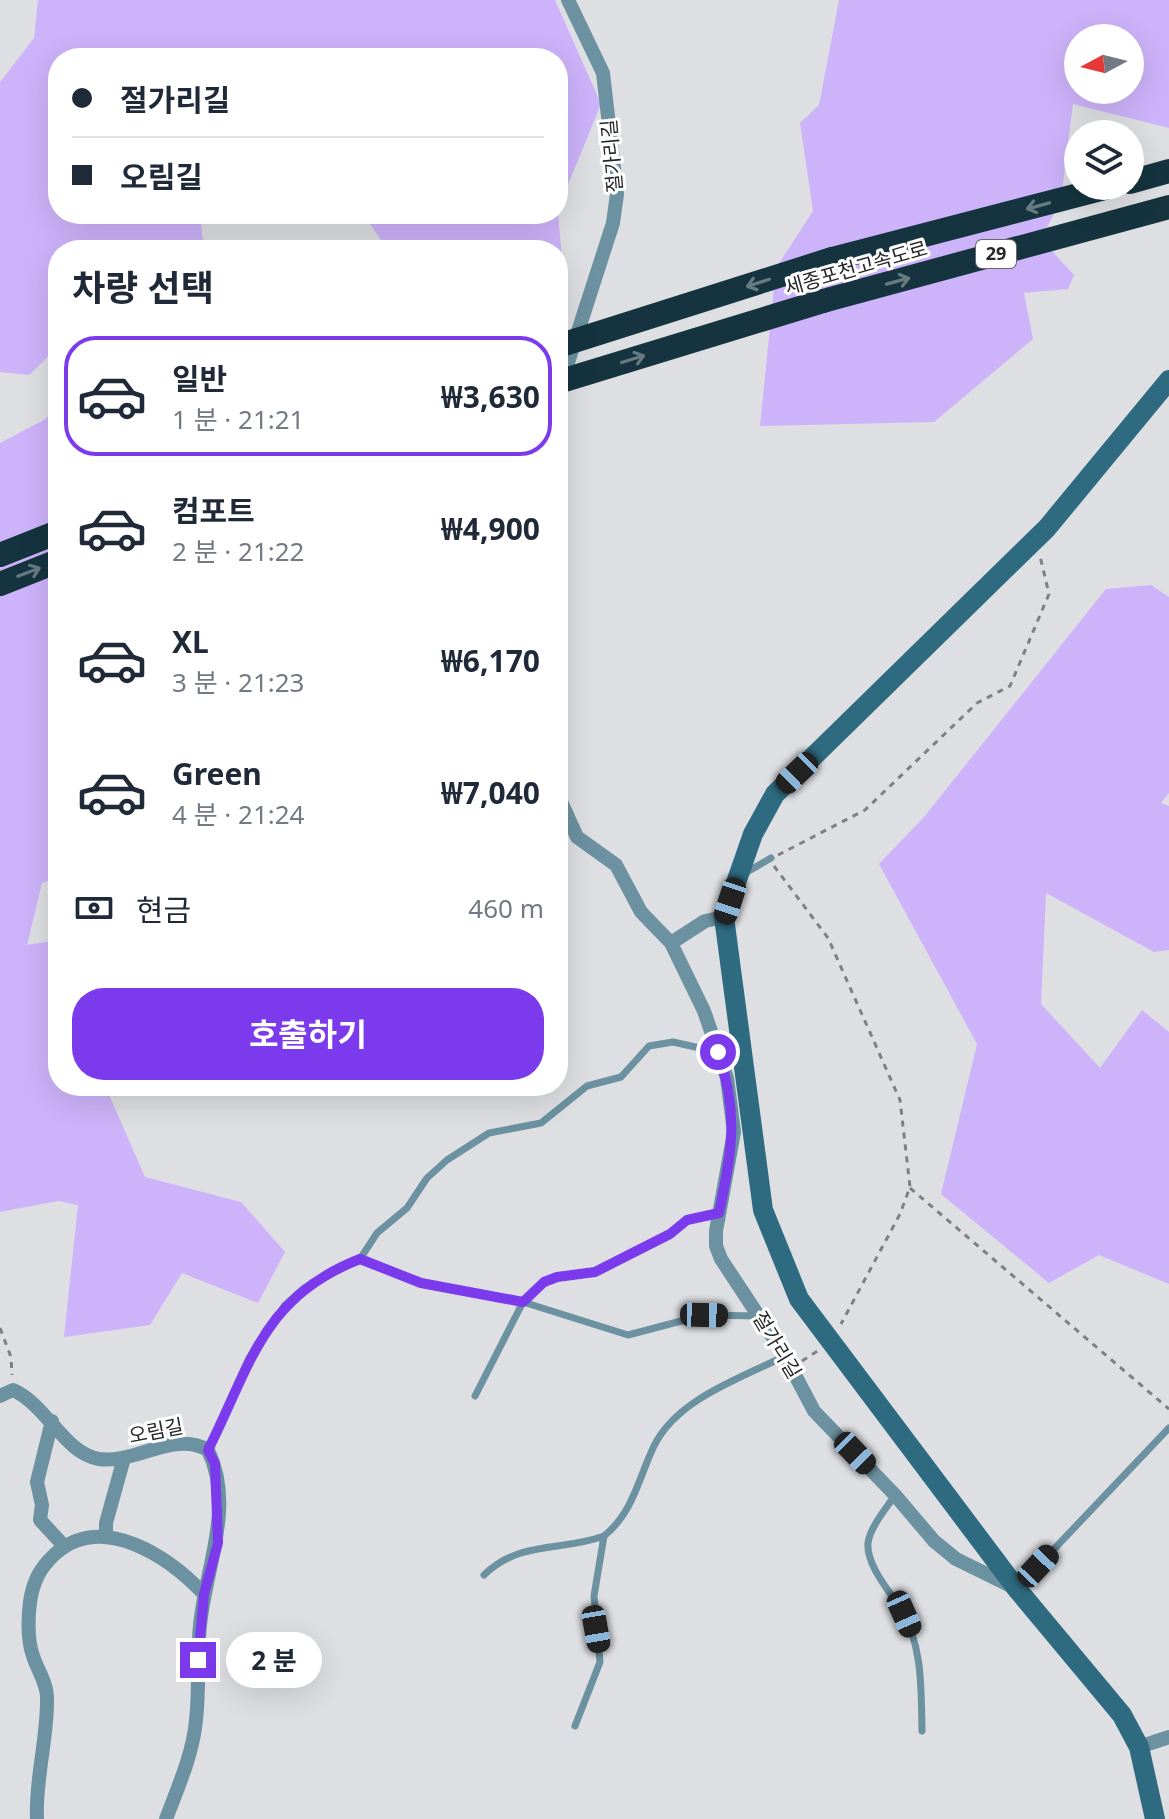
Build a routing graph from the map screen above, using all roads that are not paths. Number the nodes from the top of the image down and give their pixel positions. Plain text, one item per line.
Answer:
1 (568, 0) edge
2 (1169, 171) edge
3 (1144, 178) edge
4 (1064, 199) edge
5 (1169, 207) edge
6 (568, 343) edge
7 (568, 362) edge
8 (568, 379) edge
9 (1169, 380) edge
10 (48, 536) edge
11 (0, 555) edge
12 (48, 565) edge
13 (0, 584) edge
14 (568, 817) edge
15 (771, 858) road end
16 (735, 886) junction
17 (724, 917) junction
18 (671, 943) junction
19 (718, 1052) junction
20 (719, 1213) junction
21 (360, 1259) junction
22 (523, 1302) junction
23 (760, 1316) junction
24 (788, 1361) junction
25 (6, 1393) edge
26 (475, 1396) dead end
27 (52, 1421) junction
28 (1169, 1428) edge
29 (208, 1450) junction
30 (124, 1458) junction
31 (895, 1495) junction
32 (106, 1536) junction
33 (604, 1536) junction
34 (64, 1546) junction
35 (484, 1575) dead end
36 (1017, 1589) junction
37 (204, 1594) junction
38 (575, 1726) dead end
39 (922, 1731) dead end
40 (1169, 1737) edge
41 (1139, 1747) junction
42 (37, 1819) edge
43 (166, 1819) edge
44 (1155, 1819) edge

1 - 7 street, 절가리길
2 - 3 highway
4 -> 6 highway, 세종포천고속도로 / 29, bridge
8 -> 5 highway, 세종포천고속도로 / 29, bridge
9 - 16 street
10 - 11 highway
13 -> 12 highway
14 - 18 street, 절가리길
15 - 16 lane
16 - 17 street
17 - 18 street
17 - 36 street
18 - 19 street, 절가리길
19 - 20 street, 절가리길
19 - 21 lane
20 - 22 lane
20 - 23 street, 절가리길
21 - 22 lane
21 - 29 lane
22 - 23 lane
22 - 26 lane
23 - 24 street, 절가리길
24 - 31 street, 절가리길
24 - 33 lane
25 - 27 street, 오림길
27 - 30 street, 오림길
27 - 34 street
28 - 36 lane
29 - 30 street, 오림길
29 - 37 street, 오림길
30 - 32 street
31 - 36 street, 절가리길
31 - 39 lane
32 - 34 street
32 - 37 street
33 - 35 lane
33 - 38 lane
34 - 42 street
36 - 41 street, 절가리길
37 - 43 street, 오림길
40 - 41 street
41 - 44 street, 절가리길

